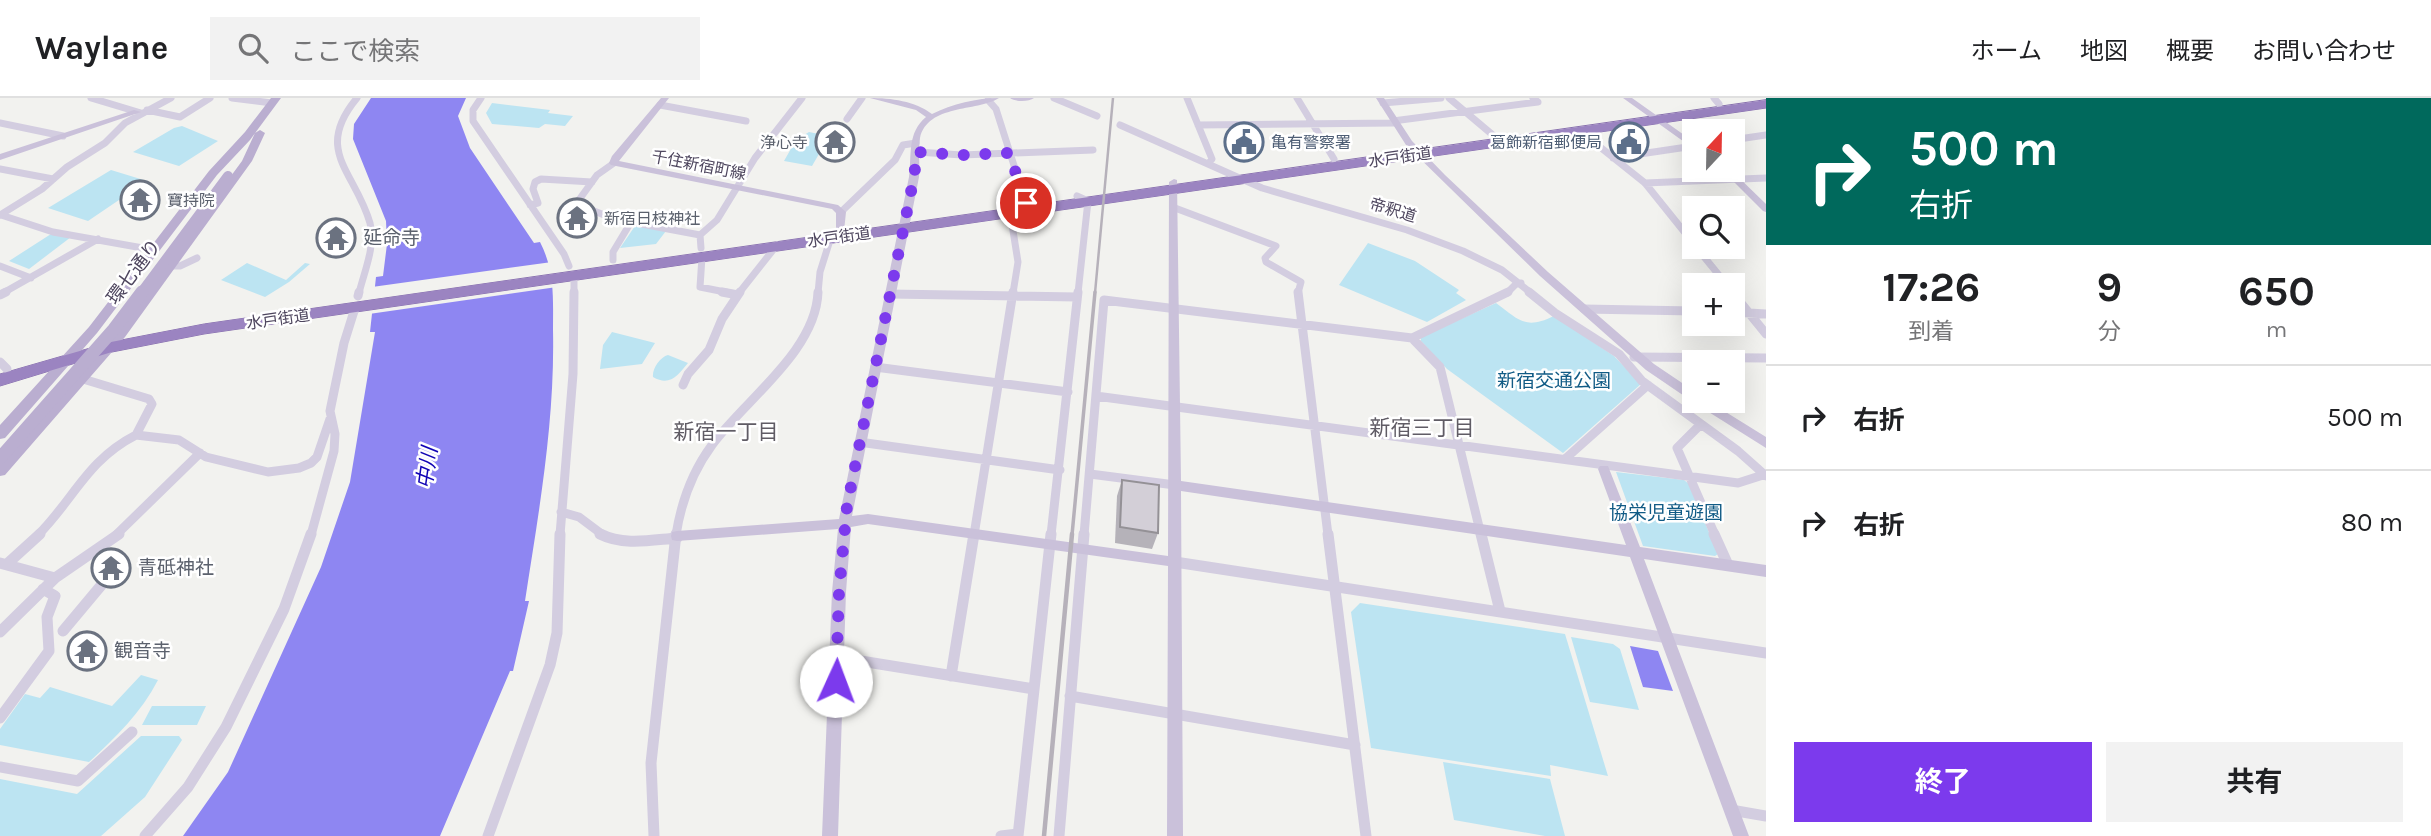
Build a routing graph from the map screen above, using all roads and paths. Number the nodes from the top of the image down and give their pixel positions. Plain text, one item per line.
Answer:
1 (91, 98) edge
2 (171, 98) edge
3 (210, 98) edge
4 (232, 98) edge
5 (286, 98) edge
6 (357, 98) edge
7 (481, 98) edge
8 (803, 98) edge
9 (852, 98) edge
10 (860, 98) edge
11 (874, 98) edge
12 (1014, 98) edge
13 (1030, 98) edge
14 (1054, 98) edge
15 (1187, 98) edge
16 (1297, 98) edge
17 (1441, 98) edge
18 (1449, 98) edge
19 (1533, 98) edge
20 (1627, 98) edge
21 (1765, 98) edge
22 (991, 99) edge
23 (274, 101) edge
24 (662, 101) edge
25 (1381, 101) edge
26 (1717, 101) edge
27 (912, 102) edge
28 (1766, 104) edge
29 (142, 112) junction
30 (1465, 112) junction
31 (1097, 116) dead end
32 (932, 117) junction
33 (1653, 117) junction
34 (847, 119) dead end
35 (746, 121) dead end
36 (0, 122) edge
37 (1394, 122) junction
38 (1312, 124) junction
39 (1120, 125) dead end
40 (1198, 125) junction
41 (1580, 131) junction
42 (255, 133) junction
43 (1766, 135) edge
44 (63, 136) junction
45 (1493, 136) junction
46 (1682, 138) edge
47 (1745, 138) edge
48 (916, 147) junction
49 (1682, 148) edge
50 (1093, 150) dead end
51 (1415, 151) junction
52 (1009, 153) junction
53 (0, 157) edge
54 (1613, 158) junction
55 (1334, 159) junction
56 (614, 163) junction
57 (1209, 163) junction
58 (0, 169) edge
59 (223, 176) junction
60 (1237, 176) junction
61 (1766, 178) edge
62 (53, 179) junction
63 (1745, 180) edge
64 (592, 182) junction
65 (1682, 182) edge
66 (1741, 182) edge
67 (1644, 183) junction
68 (1174, 185) junction
69 (734, 188) junction
70 (1082, 198) junction
71 (1026, 203) junction
72 (530, 205) junction
73 (1175, 208) junction
74 (1766, 209) edge
75 (841, 212) junction
76 (1010, 212) junction
77 (1, 215) edge
78 (631, 222) junction
79 (903, 224) junction
80 (1682, 229) edge
81 (836, 233) junction
82 (98, 239) junction
83 (778, 245) junction
84 (701, 247) junction
85 (154, 250) junction
86 (197, 258) dead end
87 (1706, 259) edge
88 (613, 260) junction
89 (0, 266) edge
90 (171, 266) junction
91 (565, 272) junction
92 (1717, 273) edge
93 (31, 278) junction
94 (1521, 283) junction
95 (889, 294) junction
96 (0, 295) edge
97 (738, 295) junction
98 (1012, 296) junction
99 (1077, 297) junction
100 (115, 302) junction
101 (362, 302) junction
102 (144, 304) junction
103 (1745, 307) edge
104 (1175, 309) junction
105 (1584, 309) junction
106 (1682, 311) edge
107 (1745, 313) edge
108 (1750, 313) junction
109 (1766, 314) edge
110 (1302, 324) junction
111 (1766, 334) edge
112 (1412, 338) junction
113 (116, 340) junction
114 (72, 354) junction
115 (1637, 356) junction
116 (1623, 358) junction
117 (1766, 358) edge
118 (875, 367) junction
119 (32, 370) junction
120 (2, 371) edge
121 (83, 379) junction
122 (46, 383) junction
123 (998, 383) junction
124 (683, 385) dead end
125 (1648, 385) junction
126 (1682, 388) edge
127 (1068, 392) junction
128 (1096, 396) junction
129 (34, 397) junction
130 (66, 399) junction
131 (1175, 406) junction
132 (1720, 413) edge
133 (331, 418) junction
134 (1701, 424) junction
135 (1315, 425) junction
136 (0, 434) edge
137 (136, 435) junction
138 (1763, 439) edge
139 (859, 442) junction
140 (0, 444) edge
141 (1459, 444) junction
142 (200, 453) junction
143 (0, 458) edge
144 (987, 459) junction
145 (1565, 459) junction
146 (1603, 467) junction
147 (1060, 470) junction
148 (0, 471) edge
149 (1090, 474) junction
150 (1765, 474) edge
151 (1689, 477) junction
152 (1175, 485) junction
153 (1325, 507) junction
154 (561, 512) junction
155 (845, 522) junction
156 (1480, 529) junction
157 (975, 533) junction
158 (677, 537) junction
159 (1051, 543) junction
160 (1084, 548) junction
161 (1636, 552) junction
162 (1175, 562) junction
163 (4, 564) edge
164 (1728, 565) junction
165 (1766, 571) edge
166 (55, 578) junction
167 (104, 582) dead end
168 (1335, 587) junction
169 (43, 589) junction
170 (1500, 611) junction
171 (63, 631) dead end
172 (0, 632) edge
173 (1668, 639) junction
174 (1766, 653) edge
175 (836, 657) junction
176 (951, 676) junction
177 (1034, 689) junction
178 (1070, 696) junction
179 (1175, 714) junction
180 (0, 718) edge
181 (132, 732) dead end
182 (1355, 745) junction
183 (0, 767) edge
184 (1731, 810) junction
185 (1766, 816) edge
186 (1018, 835) edge
187 (145, 836) edge
188 (488, 836) edge
189 (654, 836) edge
190 (830, 836) edge
191 (1001, 836) edge
192 (1059, 836) edge
193 (1175, 836) edge
194 (1366, 836) edge
195 (1741, 836) edge

1 - 29 street
2 - 29 street
3 - 29 street
4 - 23 street
5 - 42 main road, 環七通り
6 - 101 street
7 - 72 street
8 - 69 street
9 - 10 street
10 - 34 street
11 - 27 main road
12 - 13 main road
14 - 31 street
15 - 40 street
16 - 38 street
17 - 25 street
18 - 30 street
19 - 30 street
20 - 33 street
21 - 26 highway, 水戸街道
22 - 32 street
22 - 52 street
23 - 42 main road, 環七通り
24 - 35 street
24 - 56 main road, 千住新宿町線
25 - 37 street
26 - 33 highway, 水戸街道
27 - 32 main road
28 - 33 highway, 水戸街道
29 - 44 street
29 - 62 street
30 - 37 street
30 - 45 street
32 - 48 street
33 - 41 highway, 水戸街道
33 - 45 highway, 水戸街道
33 - 46 main road
36 - 44 street
37 - 38 street
37 - 51 street
38 - 40 street
38 - 55 street
39 - 57 street, 帝釈道
40 - 57 street
41 - 51 highway, 水戸街道
41 - 54 street
42 - 59 main road, 環七通り
42 - 85 main road
42 - 90 main road
43 - 47 street
44 - 53 street
45 - 51 highway, 水戸街道
48 - 52 street
48 - 75 street
48 - 79 street
49 - 54 street
50 - 52 street
51 - 55 highway, 水戸街道
51 - 60 highway, 水戸街道
51 - 105 street
52 - 71 street
54 - 67 street
55 - 60 highway, 水戸街道
56 - 64 street
56 - 69 main road, 千住新宿町線
57 - 60 street, 帝釈道
58 - 62 street
59 - 140 main road, 環七通り
59 - 143 main road, 環七通り, bridge
60 - 68 highway, 水戸街道
60 - 94 street, 帝釈道
61 - 63 street
62 - 77 street
64 - 72 street
64 - 78 street
65 - 67 street
66 - 74 street
67 - 80 street
68 - 70 highway, 水戸街道
68 - 73 street
69 - 75 main road, 千住新宿町線
69 - 84 street
70 - 71 highway, 水戸街道
70 - 76 highway, 水戸街道
70 - 99 street
71 - 79 highway, 水戸街道
72 - 91 street
73 - 104 street
73 - 110 street
75 - 81 main road
76 - 79 highway, 水戸街道
76 - 98 street
77 - 82 street
78 - 84 street
78 - 88 street
79 - 81 highway, 水戸街道
79 - 95 street
81 - 83 highway, 水戸街道
81 - 84 highway, 水戸街道
81 - 158 street
82 - 85 street
82 - 93 street
83 - 84 highway, 水戸街道
83 - 97 street
84 - 88 highway, 水戸街道
84 - 91 highway, 水戸街道
84 - 97 street
85 - 100 main road
86 - 90 street
87 - 92 street
88 - 91 highway, 水戸街道
89 - 93 street
90 - 102 main road
91 - 101 highway, 水戸街道
91 - 154 street
93 - 96 street
94 - 112 street
94 - 116 street, 帝釈道
95 - 98 street
95 - 118 street
97 - 124 street
98 - 99 street
98 - 123 street
99 - 127 street
100 - 102 main road
100 - 114 main road
101 - 113 highway, 水戸街道
101 - 133 street
102 - 113 main road
103 - 108 street
104 - 110 street
104 - 128 street
104 - 131 street
105 - 106 street
105 - 115 street
107 - 108 street
108 - 109 street
108 - 111 street
110 - 112 street
110 - 135 street
112 - 141 street
113 - 114 highway, 水戸街道
113 - 121 main road
114 - 119 highway, 水戸街道
114 - 120 highway, 水戸街道
114 - 122 main road
115 - 116 street
115 - 117 street
115 - 126 street
116 - 125 street, 帝釈道
118 - 123 street
118 - 139 street
119 - 120 highway, 水戸街道
119 - 122 main road
121 - 130 main road
121 - 137 street
122 - 129 main road
123 - 127 street
123 - 144 street
125 - 134 street, 帝釈道
125 - 145 street
127 - 147 street
128 - 131 street
128 - 149 street
129 - 130 main road
129 - 136 main road
130 - 148 main road
131 - 135 street
131 - 152 street
132 - 138 street
133 - 142 street
133 - 187 street
134 - 150 street, 帝釈道
134 - 151 street
135 - 141 street
135 - 153 street
137 - 142 street
137 - 163 street
139 - 144 street
139 - 155 street
141 - 145 street
141 - 156 street
142 - 166 street
144 - 147 street
144 - 157 street
145 - 146 street
146 - 151 street
146 - 161 street
147 - 159 street
149 - 152 street
149 - 160 street
150 - 151 street
151 - 164 street
152 - 153 street
152 - 162 street
153 - 156 street
153 - 168 street
154 - 158 street
154 - 188 street
155 - 157 street
155 - 158 street
155 - 175 street
156 - 161 street
156 - 170 street
157 - 159 street
157 - 176 street
158 - 189 street
159 - 160 street
159 - 177 street
160 - 162 street
160 - 178 street
161 - 164 street
161 - 173 street
162 - 168 street
162 - 179 street
163 - 166 street
164 - 165 street
166 - 169 street
167 - 171 street
168 - 170 street
168 - 182 street
169 - 172 street
169 - 180 street
170 - 173 street
173 - 174 street
173 - 184 street
175 - 176 street
175 - 190 street
176 - 177 street
177 - 186 street
178 - 179 street
178 - 192 street
179 - 182 street
179 - 193 street
181 - 183 street
182 - 194 street
184 - 185 street
184 - 195 street
186 - 191 street

